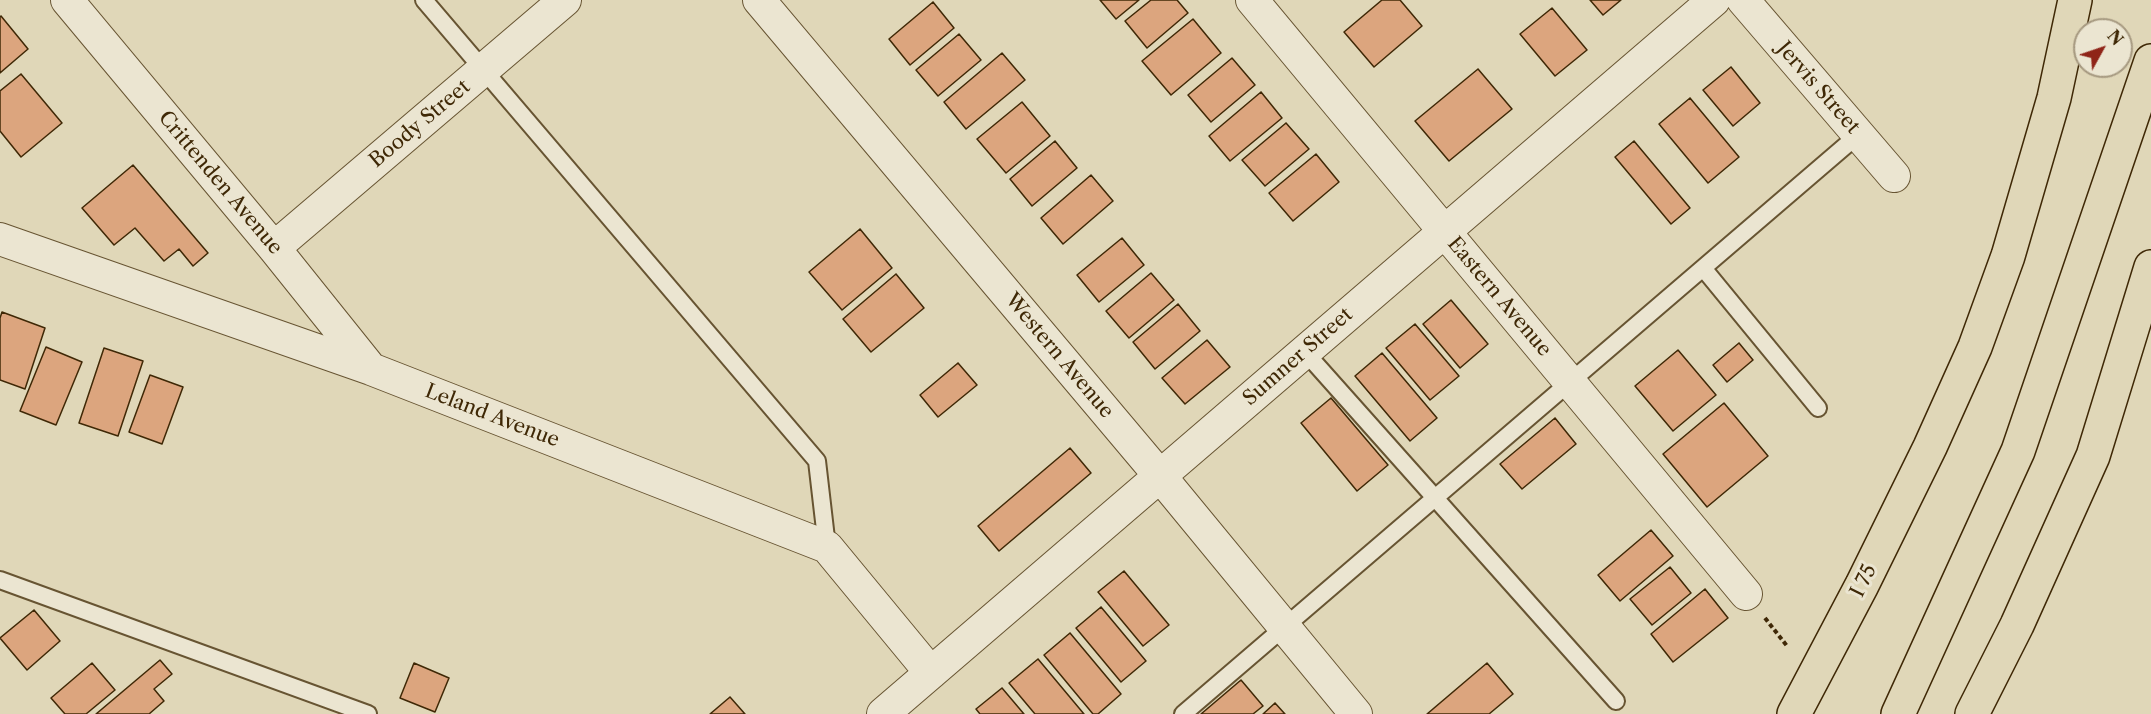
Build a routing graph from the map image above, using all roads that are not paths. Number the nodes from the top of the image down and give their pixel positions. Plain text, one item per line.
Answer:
1 (67, 0) edge
2 (424, 0) edge
3 (566, 0) edge
4 (759, 0) edge
5 (1252, 0) edge
6 (1714, 0) edge
7 (1743, 0) edge
8 (2075, 0) edge
9 (2151, 61) edge
10 (484, 69) junction
11 (1858, 135) junction
12 (1893, 176) dead end
13 (1445, 231) junction
14 (0, 239) edge
15 (274, 248) junction
16 (2151, 267) edge
17 (1703, 268) junction
18 (1305, 352) junction
19 (371, 369) junction
20 (1570, 382) junction
21 (1818, 408) dead end
22 (1160, 476) junction
23 (1435, 498) junction
24 (826, 547) junction
25 (0, 580) edge
26 (1746, 594) dead end
27 (1285, 627) junction
28 (931, 673) junction
29 (1616, 701) dead end
30 (368, 714) edge
31 (883, 714) edge
32 (1184, 714) edge
33 (1356, 714) edge
34 (1794, 714) edge
35 (1898, 714) edge
36 (1972, 714) edge

1 - 15 street, Crittenden Avenue
2 - 10 lane
3 - 10 street, Boody Street
4 - 22 street, Western Avenue
5 - 13 street, Eastern Avenue
6 - 13 street, Sumner Street
7 - 11 street, Jervis Street
8 - 34 highway, I 75 / I 75
9 - 35 highway
10 - 15 street, Boody Street
10 - 24 lane
11 - 12 street, Jervis Street
11 - 17 lane
13 - 18 street, Sumner Street
13 - 20 street, Eastern Avenue
14 - 19 street, Leland Avenue
15 - 19 street, Crittenden Avenue
16 - 36 highway
17 - 20 lane
17 - 21 lane
18 - 22 street, Sumner Street
18 - 23 lane
19 - 24 street, Leland Avenue
20 - 23 lane
20 - 26 street, Eastern Avenue
22 - 27 street, Western Avenue
22 - 28 street, Sumner Street
23 - 27 lane
23 - 29 lane
24 - 28 street, Leland Avenue
25 - 30 lane
27 - 32 lane
27 - 33 street, Western Avenue
28 - 31 street, Sumner Street

